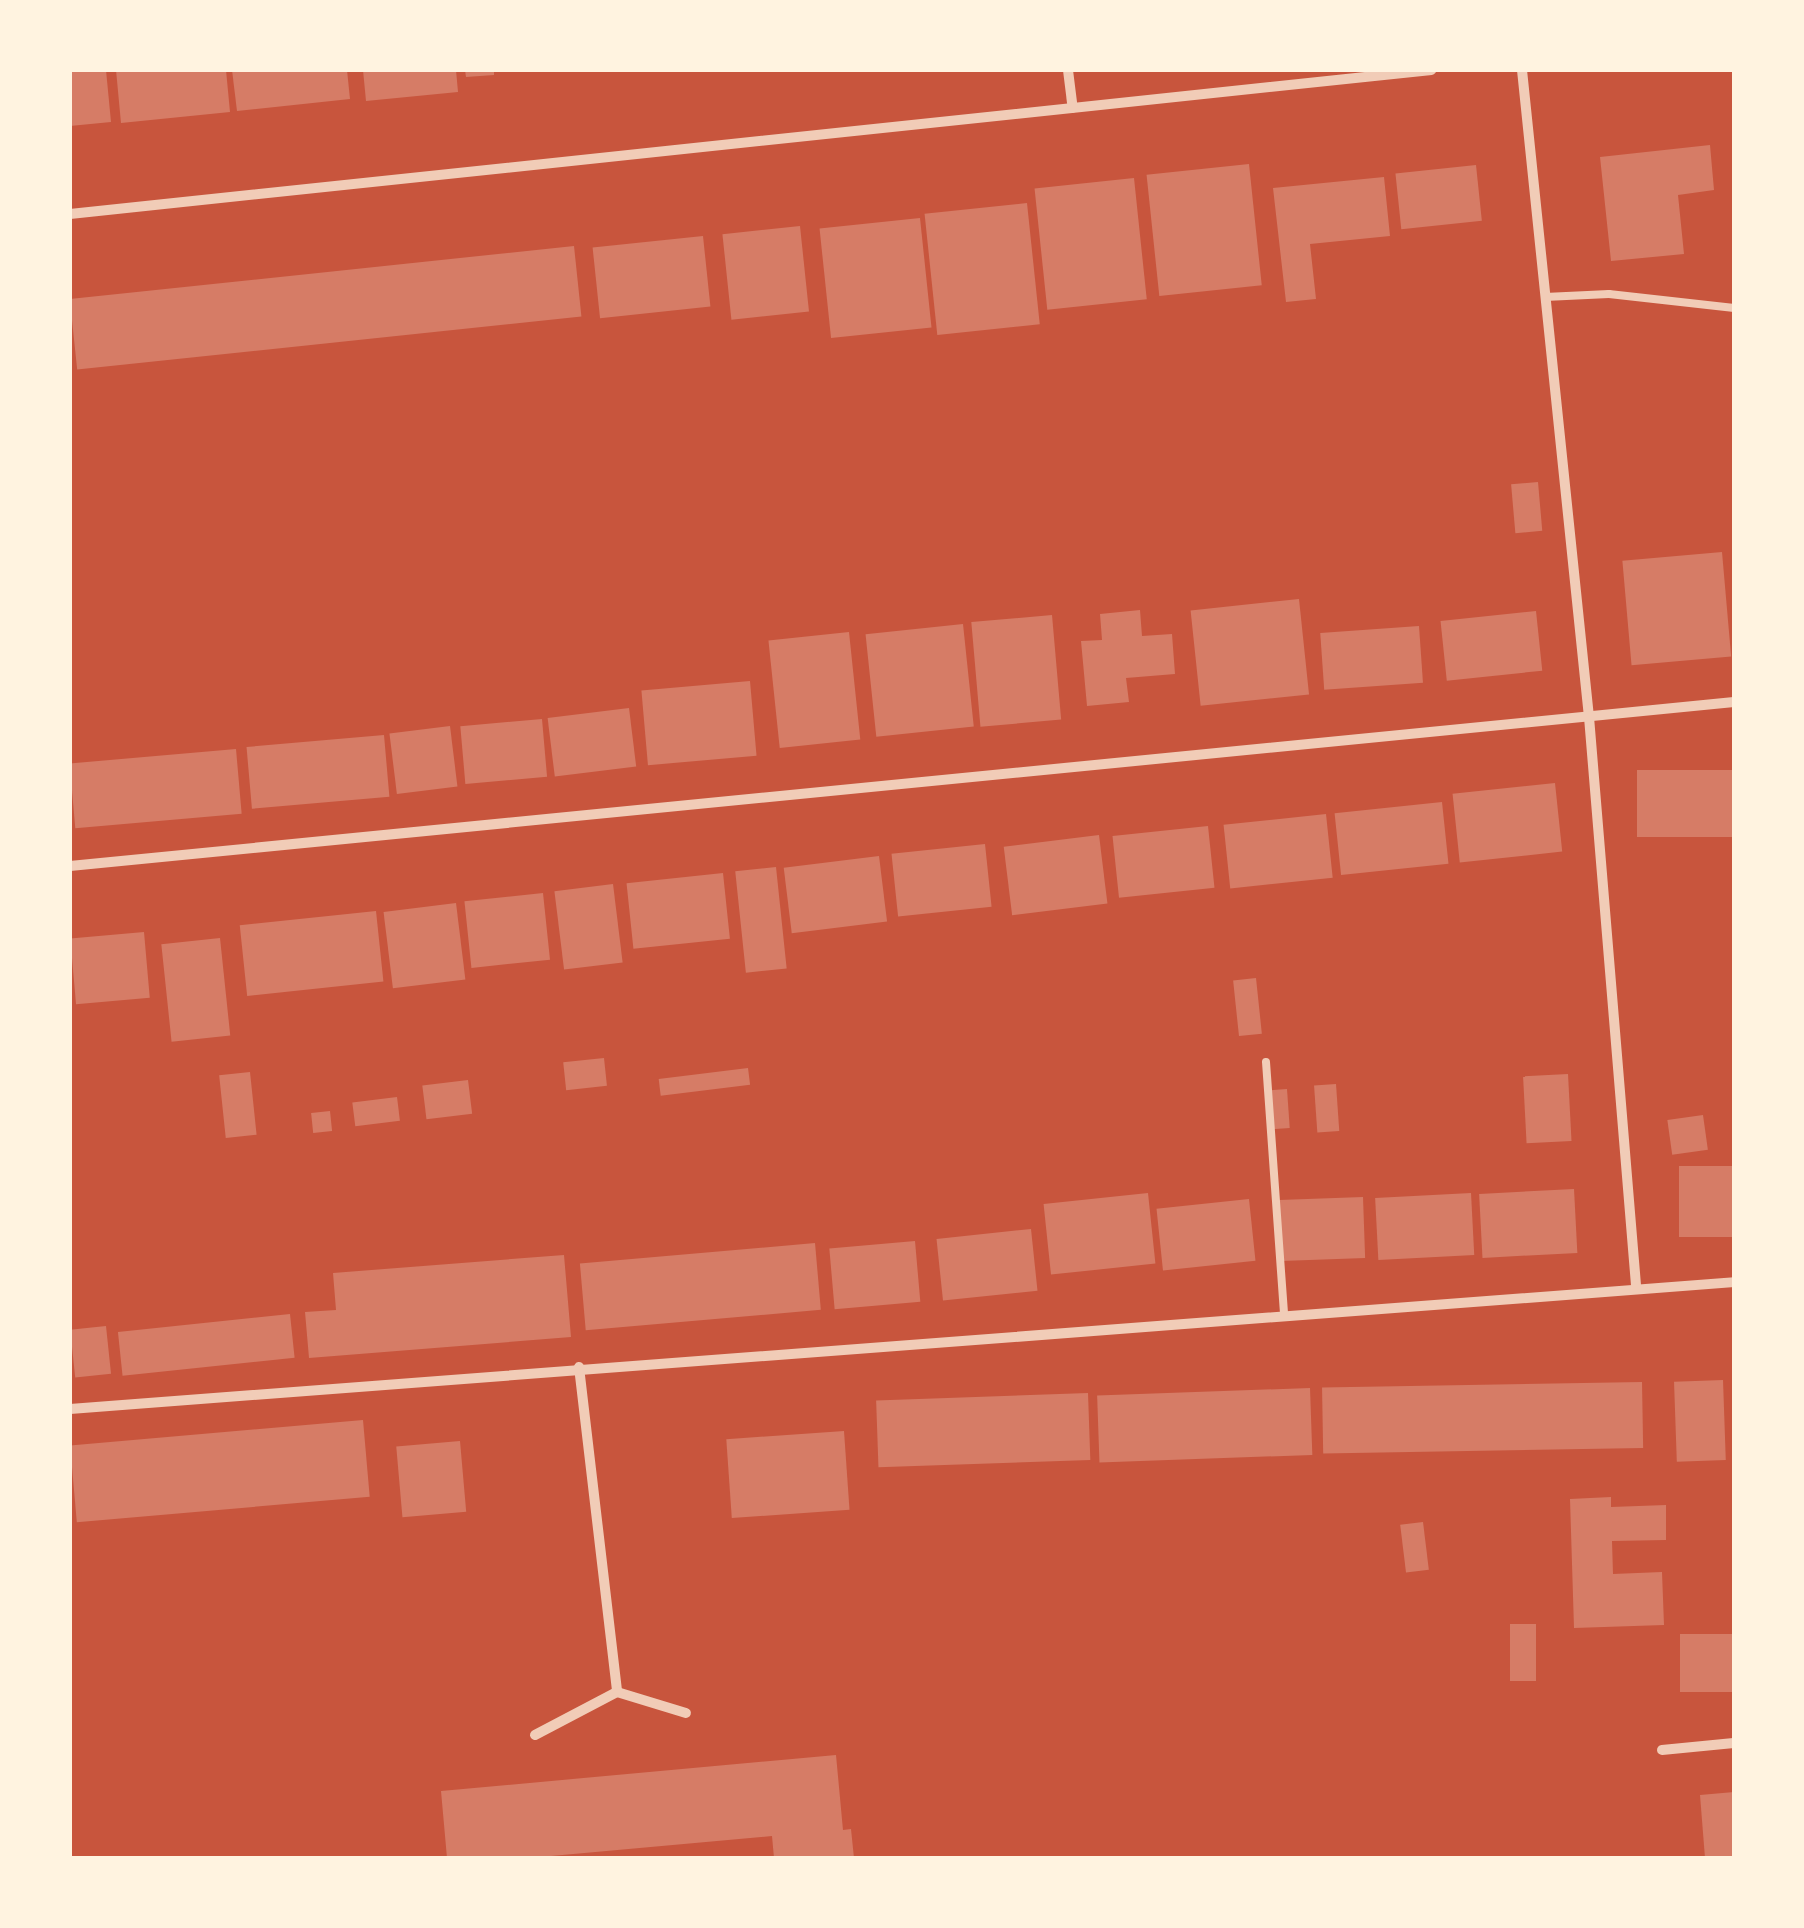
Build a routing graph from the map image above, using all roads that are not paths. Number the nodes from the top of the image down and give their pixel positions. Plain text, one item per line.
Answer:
1 (1068, 70) edge
2 (1431, 70) edge
3 (1522, 70) edge
4 (1074, 108) junction
5 (70, 214) edge
6 (1546, 297) junction
7 (1734, 308) edge
8 (1734, 702) edge
9 (1589, 716) junction
10 (70, 866) edge
11 (1266, 1062) dead end
12 (1734, 1282) edge
13 (1636, 1284) junction
14 (1284, 1312) junction
15 (579, 1367) junction
16 (70, 1409) edge
17 (616, 1692) junction
18 (686, 1712) dead end
19 (535, 1735) dead end
20 (1734, 1744) edge
21 (1662, 1750) dead end

1 - 4 street
2 - 4 street
3 - 6 street
4 - 5 street
6 - 7 lane
6 - 9 street
8 - 9 street
9 - 10 street
9 - 13 street
11 - 14 lane
12 - 13 street
13 - 14 street
14 - 15 street
15 - 16 street
15 - 17 street
17 - 18 street
17 - 19 street
20 - 21 street

